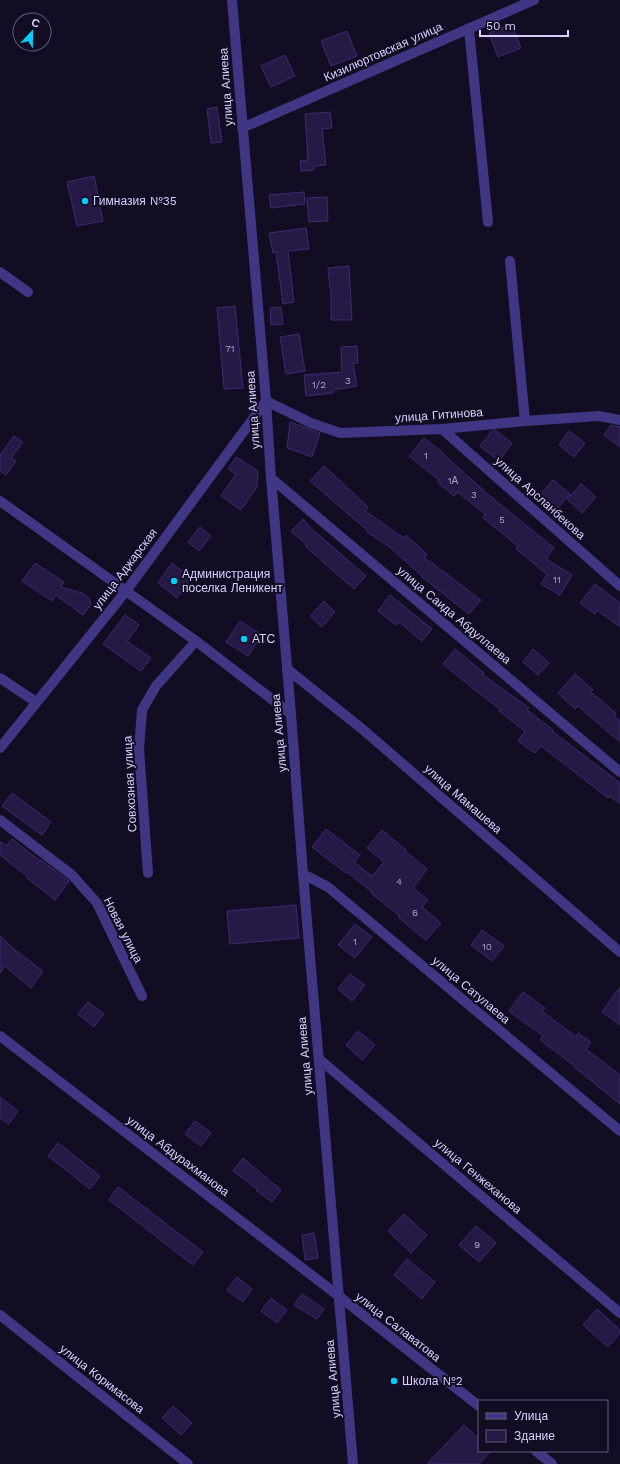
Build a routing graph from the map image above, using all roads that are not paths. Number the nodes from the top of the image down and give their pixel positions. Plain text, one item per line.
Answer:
1 (232, 0) edge
2 (534, 0) edge
3 (469, 29) junction
4 (242, 128) junction
5 (488, 222) dead end
6 (510, 261) dead end
7 (0, 272) edge
8 (28, 292) dead end
9 (266, 401) junction
10 (620, 420) edge
11 (525, 421) junction
12 (442, 429) junction
13 (270, 478) junction
14 (0, 501) edge
15 (620, 586) edge
16 (126, 591) junction
17 (196, 642) junction
18 (287, 669) junction
19 (0, 678) edge
20 (36, 702) junction
21 (291, 714) junction
22 (0, 748) edge
23 (620, 772) edge
24 (0, 820) edge
25 (148, 873) dead end
26 (303, 874) junction
27 (620, 952) edge
28 (142, 996) dead end
29 (0, 1036) edge
30 (318, 1059) junction
31 (620, 1131) edge
32 (340, 1297) junction
33 (620, 1313) edge
34 (0, 1315) edge
35 (478, 1405) edge
36 (537, 1452) edge
37 (188, 1464) edge
38 (353, 1464) edge
39 (552, 1464) edge

1 - 4 street, улица Алиева
2 - 3 street, Кизилюртовская улица
3 - 4 street, Кизилюртовская улица
3 - 5 street
4 - 9 street, улица Алиева
6 - 11 street
7 - 8 street
9 - 12 street, улица Гитинова
9 - 13 street, улица Алиева
9 - 16 street, улица Аджарская
10 - 11 street, улица Гитинова
11 - 12 street, улица Гитинова
12 - 15 street, улица Арсланбекова
13 - 18 street, улица Алиева
13 - 23 street, улица Саида Абдуллаева
14 - 16 street
16 - 17 street
16 - 20 street, улица Аджарская
17 - 21 street
17 - 25 street, Совхозная улица
18 - 21 street, улица Алиева
18 - 27 street, улица Мамашева
19 - 20 street
20 - 22 street, улица Аджарская
21 - 26 street, улица Алиева
24 - 28 street, Новая улица
26 - 30 street, улица Алиева
26 - 31 street, улица Сатулаева
29 - 32 street, улица Абдурахманова
30 - 32 street, улица Алиева
30 - 33 street, улица Генжеханова
32 - 35 street, улица Салаватова
32 - 38 street, улица Алиева
34 - 37 street, улица Коркмасова
36 - 39 street

